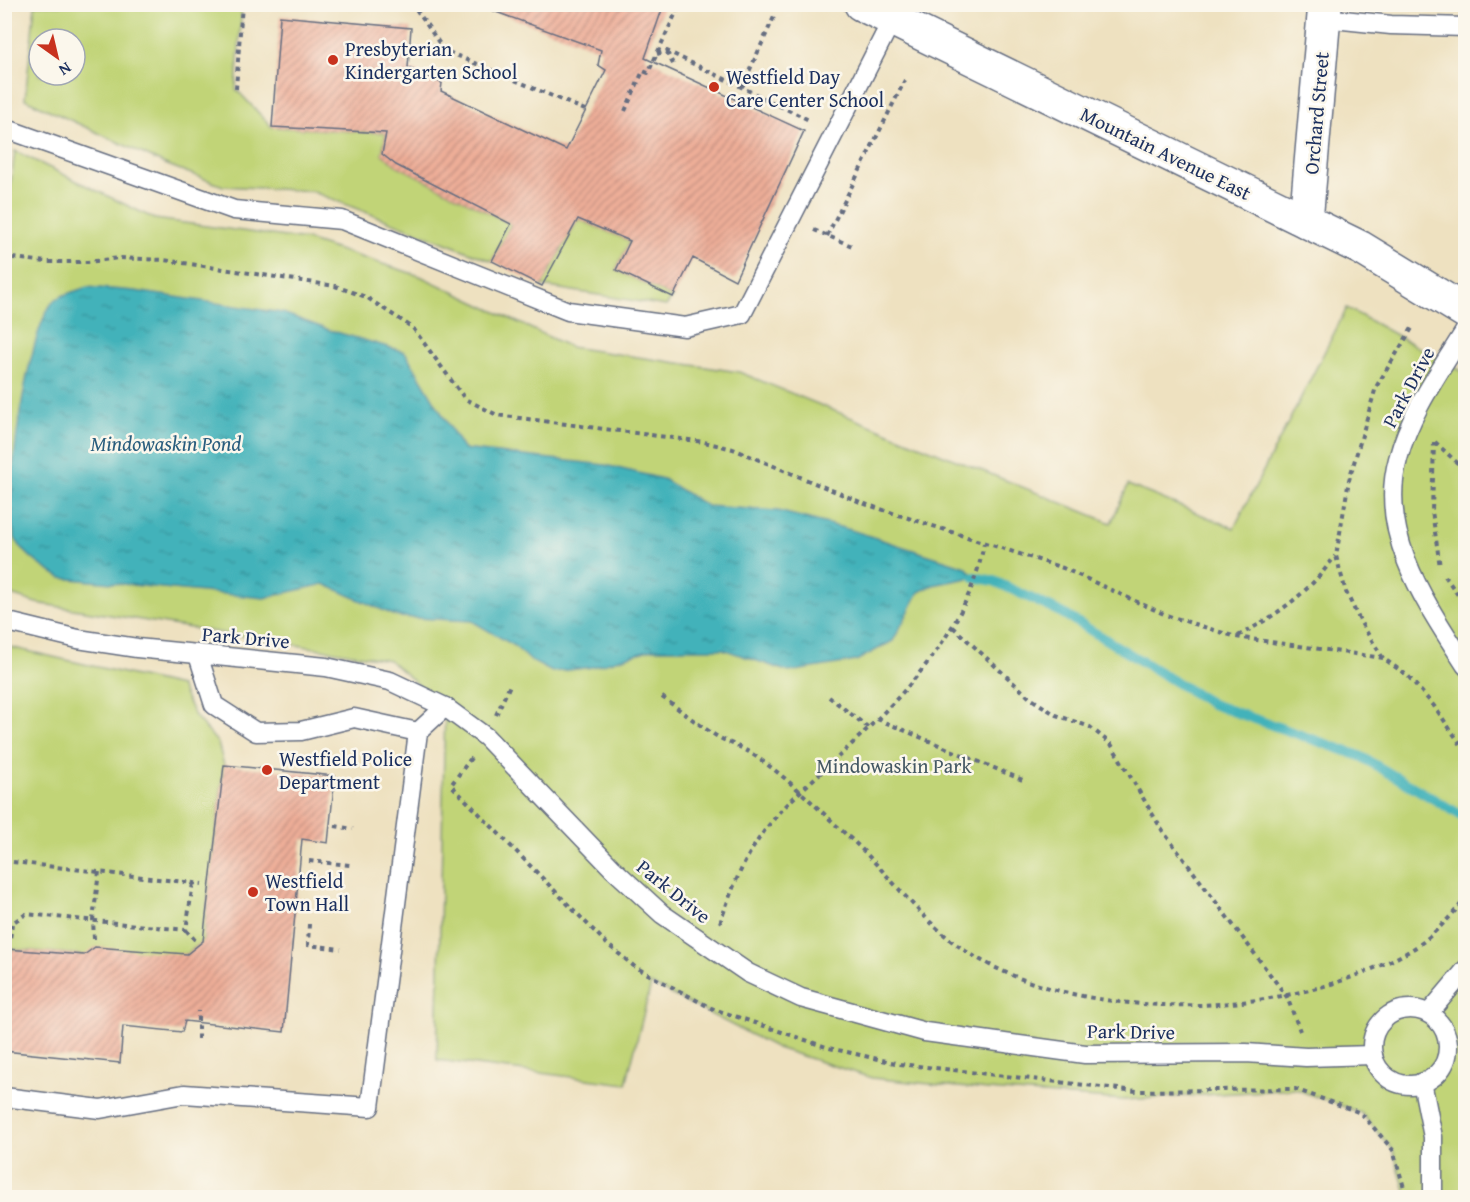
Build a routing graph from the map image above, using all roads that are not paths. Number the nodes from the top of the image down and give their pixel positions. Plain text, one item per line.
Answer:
1 (861, 4) edge
2 (1325, 11) edge
3 (892, 20) junction
4 (1466, 27) edge
5 (4, 128) edge
6 (1306, 221) junction
7 (1466, 312) edge
8 (1466, 329) edge
9 (4, 621) edge
10 (198, 656) junction
11 (1466, 666) edge
12 (445, 707) junction
13 (418, 732) junction
14 (1466, 969) edge
15 (1429, 1013) junction
16 (1373, 1054) junction
17 (1422, 1083) junction
18 (4, 1096) edge
19 (1433, 1197) edge

1 - 3 street, Mountain Avenue East
2 - 4 lane
2 - 6 street, Orchard Street
3 - 5 lane
3 - 6 street, Mountain Avenue East
6 - 7 street, Mountain Avenue East
8 - 11 lane, Park Drive
9 - 10 lane, Park Drive
10 - 12 lane, Park Drive
10 - 13 lane
12 - 13 lane
12 - 16 lane, Park Drive
13 - 18 lane
14 - 15 lane
15 - 16 lane
15 - 17 lane
16 - 17 lane
17 - 19 lane

